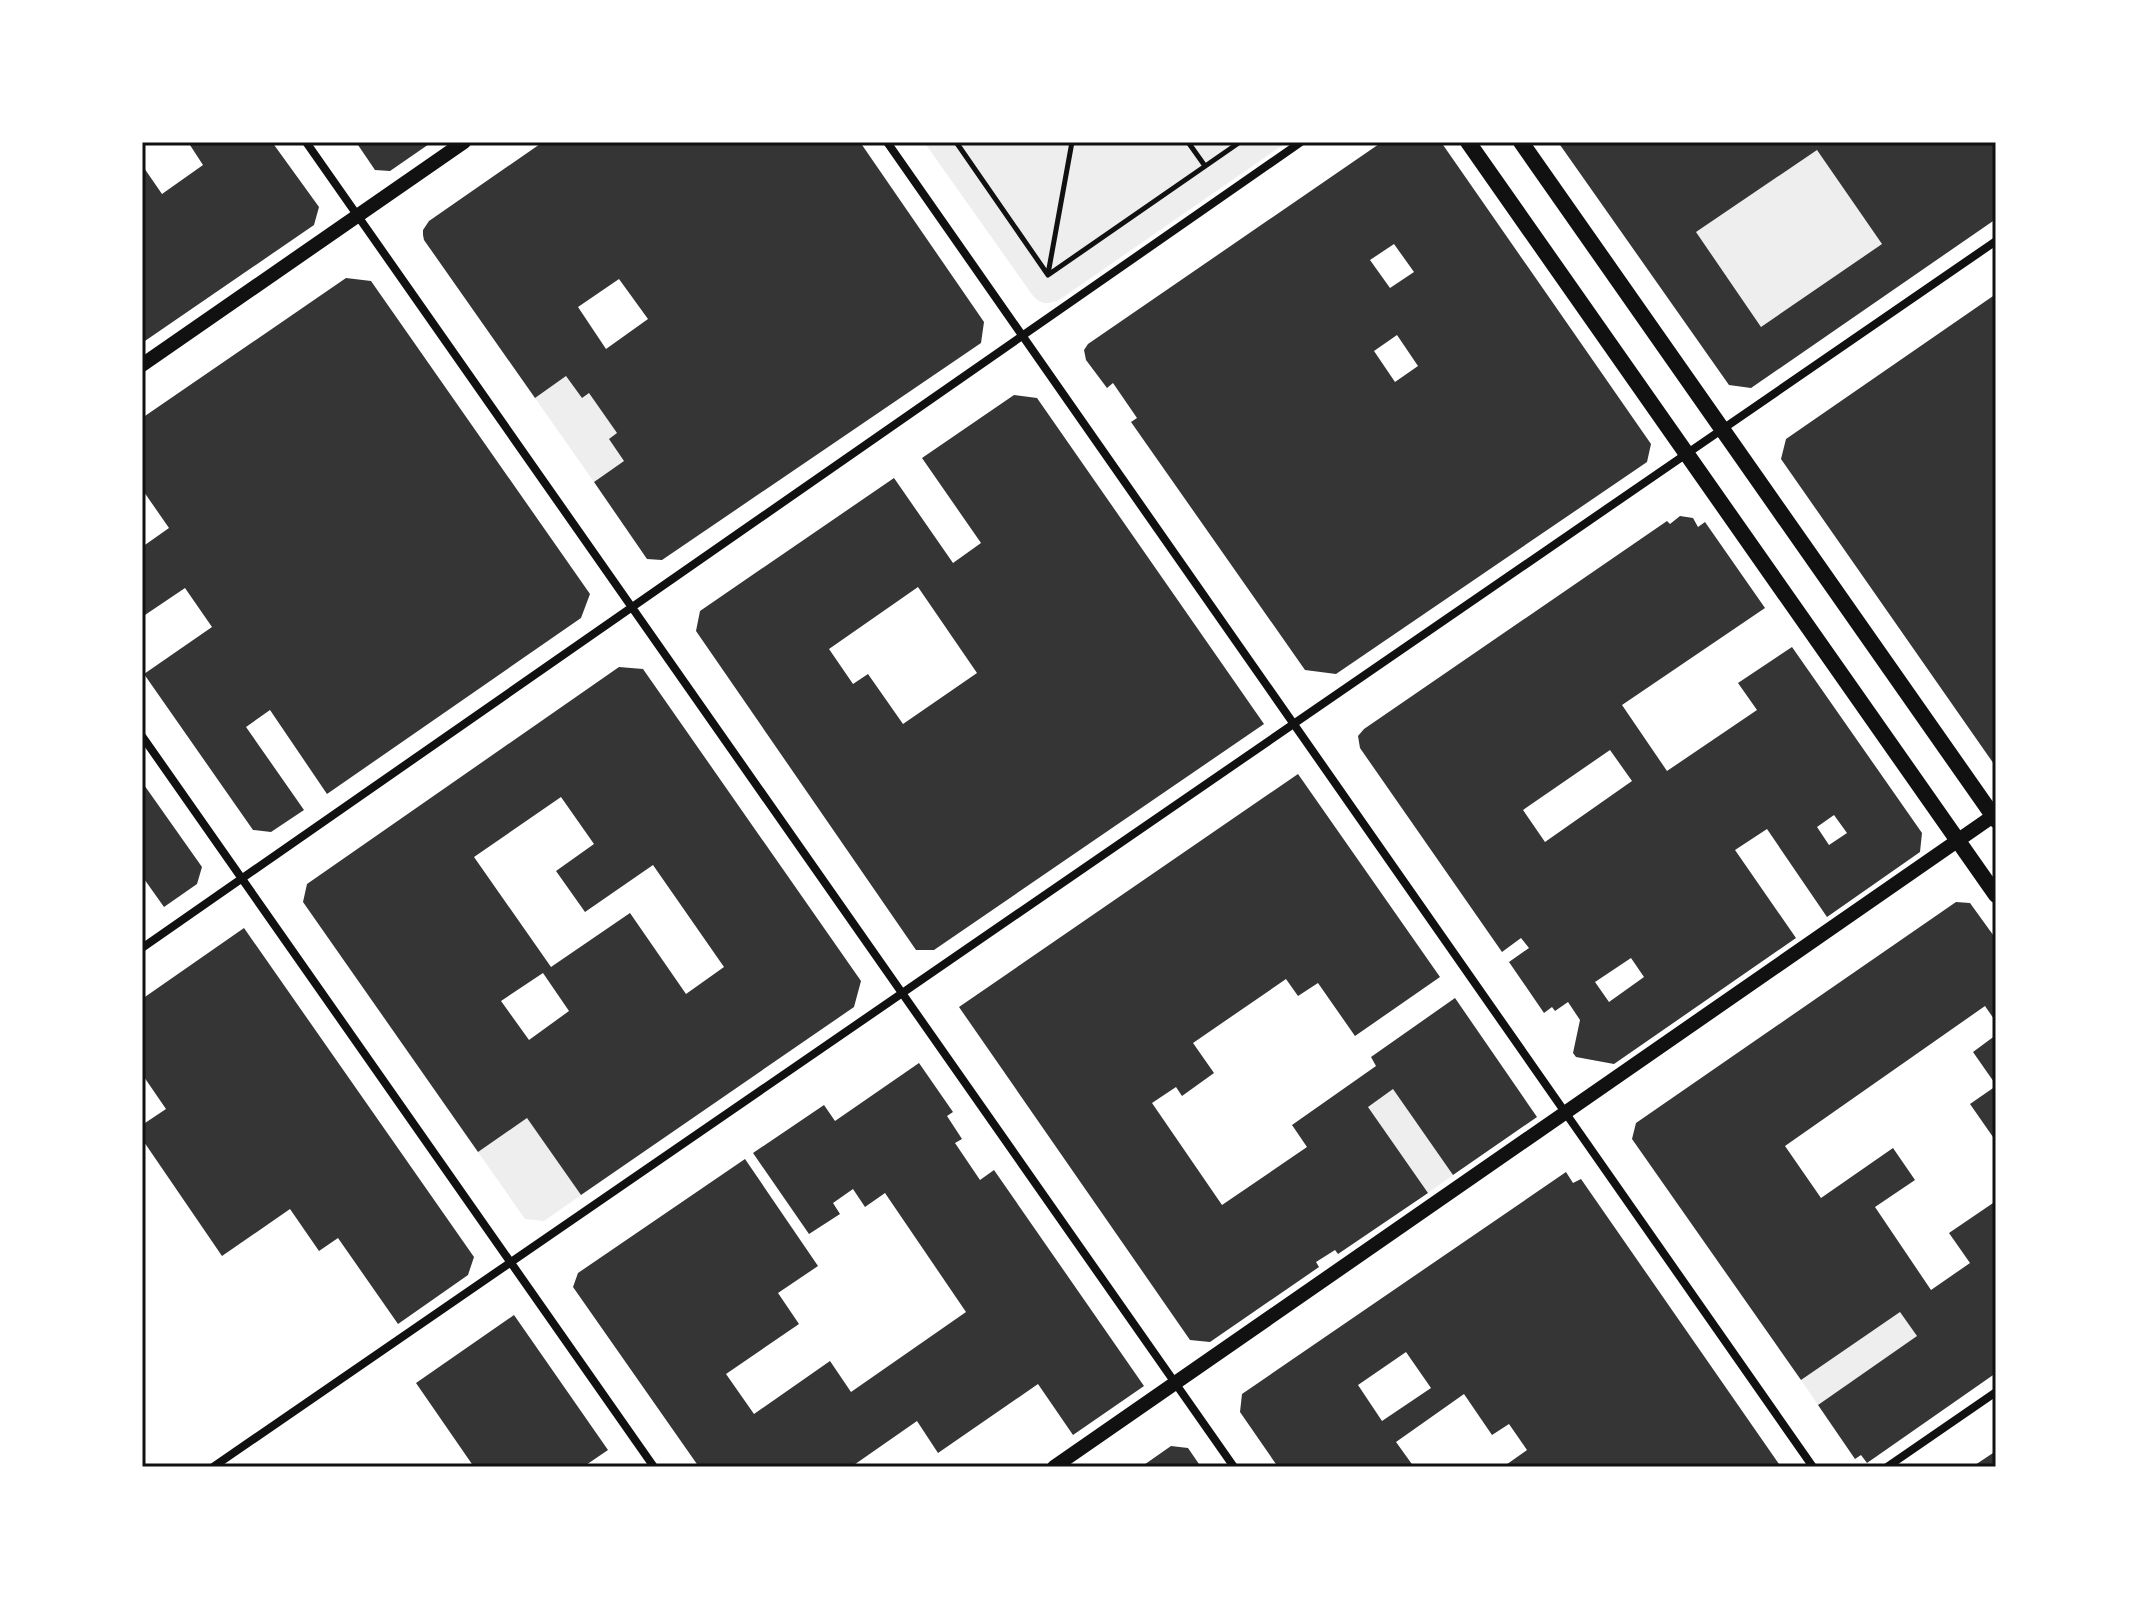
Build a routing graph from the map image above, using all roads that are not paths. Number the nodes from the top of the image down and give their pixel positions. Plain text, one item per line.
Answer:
1 (306, 142) edge
2 (464, 142) edge
3 (887, 142) edge
4 (1301, 142) edge
5 (1468, 142) edge
6 (1521, 142) edge
7 (358, 216) junction
8 (1996, 241) edge
9 (1023, 336) junction
10 (142, 365) edge
11 (1722, 429) junction
12 (1687, 453) junction
13 (632, 608) junction
14 (1294, 724) junction
15 (142, 736) edge
16 (1995, 817) edge
17 (1958, 841) junction
18 (242, 879) junction
19 (1996, 895) edge
20 (142, 948) edge
21 (902, 993) junction
22 (1565, 1113) junction
23 (511, 1263) junction
24 (1175, 1383) junction
25 (1996, 1392) edge
26 (213, 1467) edge
27 (654, 1467) edge
28 (1054, 1467) edge
29 (1234, 1467) edge
30 (1813, 1467) edge
31 (1887, 1467) edge

1 - 7 street
2 - 7 street
3 - 9 street
4 - 9 street
5 - 12 main road
6 - 11 main road
7 - 10 street
7 - 13 street
8 - 11 street
9 - 13 street
9 - 14 street
11 - 12 street
11 - 16 main road
12 - 14 street
12 - 17 main road
13 - 18 street
13 - 21 street
14 - 21 street
14 - 22 street
15 - 18 street
16 - 17 street
17 - 19 main road
17 - 22 street
18 - 20 street
18 - 23 street
21 - 23 street
21 - 24 street
22 - 24 street
22 - 30 street
23 - 26 street
23 - 27 street
24 - 28 street
24 - 29 street
25 - 31 street

